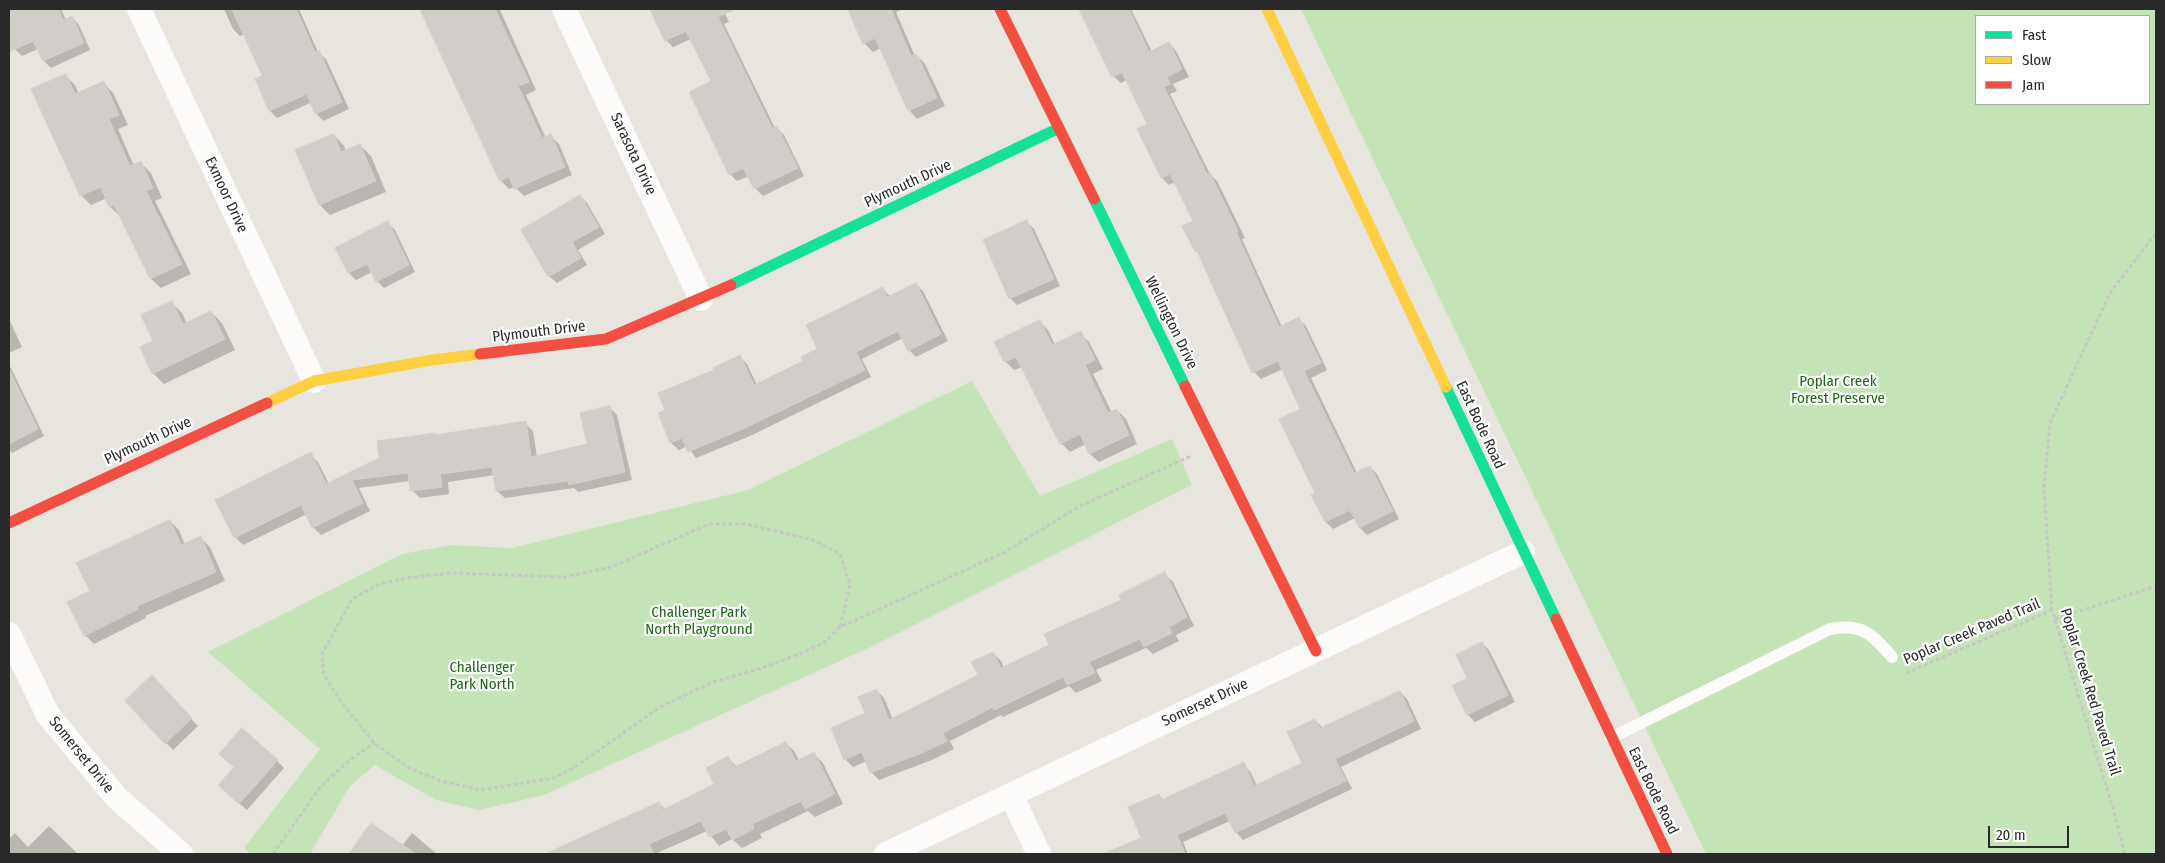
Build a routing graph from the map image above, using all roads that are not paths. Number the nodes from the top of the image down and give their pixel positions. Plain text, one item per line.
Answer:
1 (139, 9) edge
2 (564, 9) edge
3 (1000, 9) edge
4 (1267, 9) edge
5 (1059, 128) junction
6 (701, 299) junction
7 (314, 381) junction
8 (9, 523) edge
9 (1524, 552) junction
10 (9, 634) edge
11 (1316, 651) junction
12 (1892, 657) dead end
13 (1611, 738) junction
14 (1011, 795) junction
15 (181, 854) edge
16 (886, 854) edge
17 (1039, 854) edge
18 (1667, 854) edge

1 - 7 street, Exmoor Drive
2 - 6 street, Sarasota Drive
3 - 5 street, Wellington Drive
4 - 9 street, East Bode Road
5 - 6 street, Plymouth Drive
5 - 11 street, Wellington Drive
6 - 7 street, Plymouth Drive
7 - 8 street, Plymouth Drive
9 - 11 street, Somerset Drive
9 - 13 street, East Bode Road
10 - 15 street, Somerset Drive
11 - 14 street, Somerset Drive
12 - 13 lane
13 - 18 street, East Bode Road
14 - 16 street, Somerset Drive
14 - 17 street

